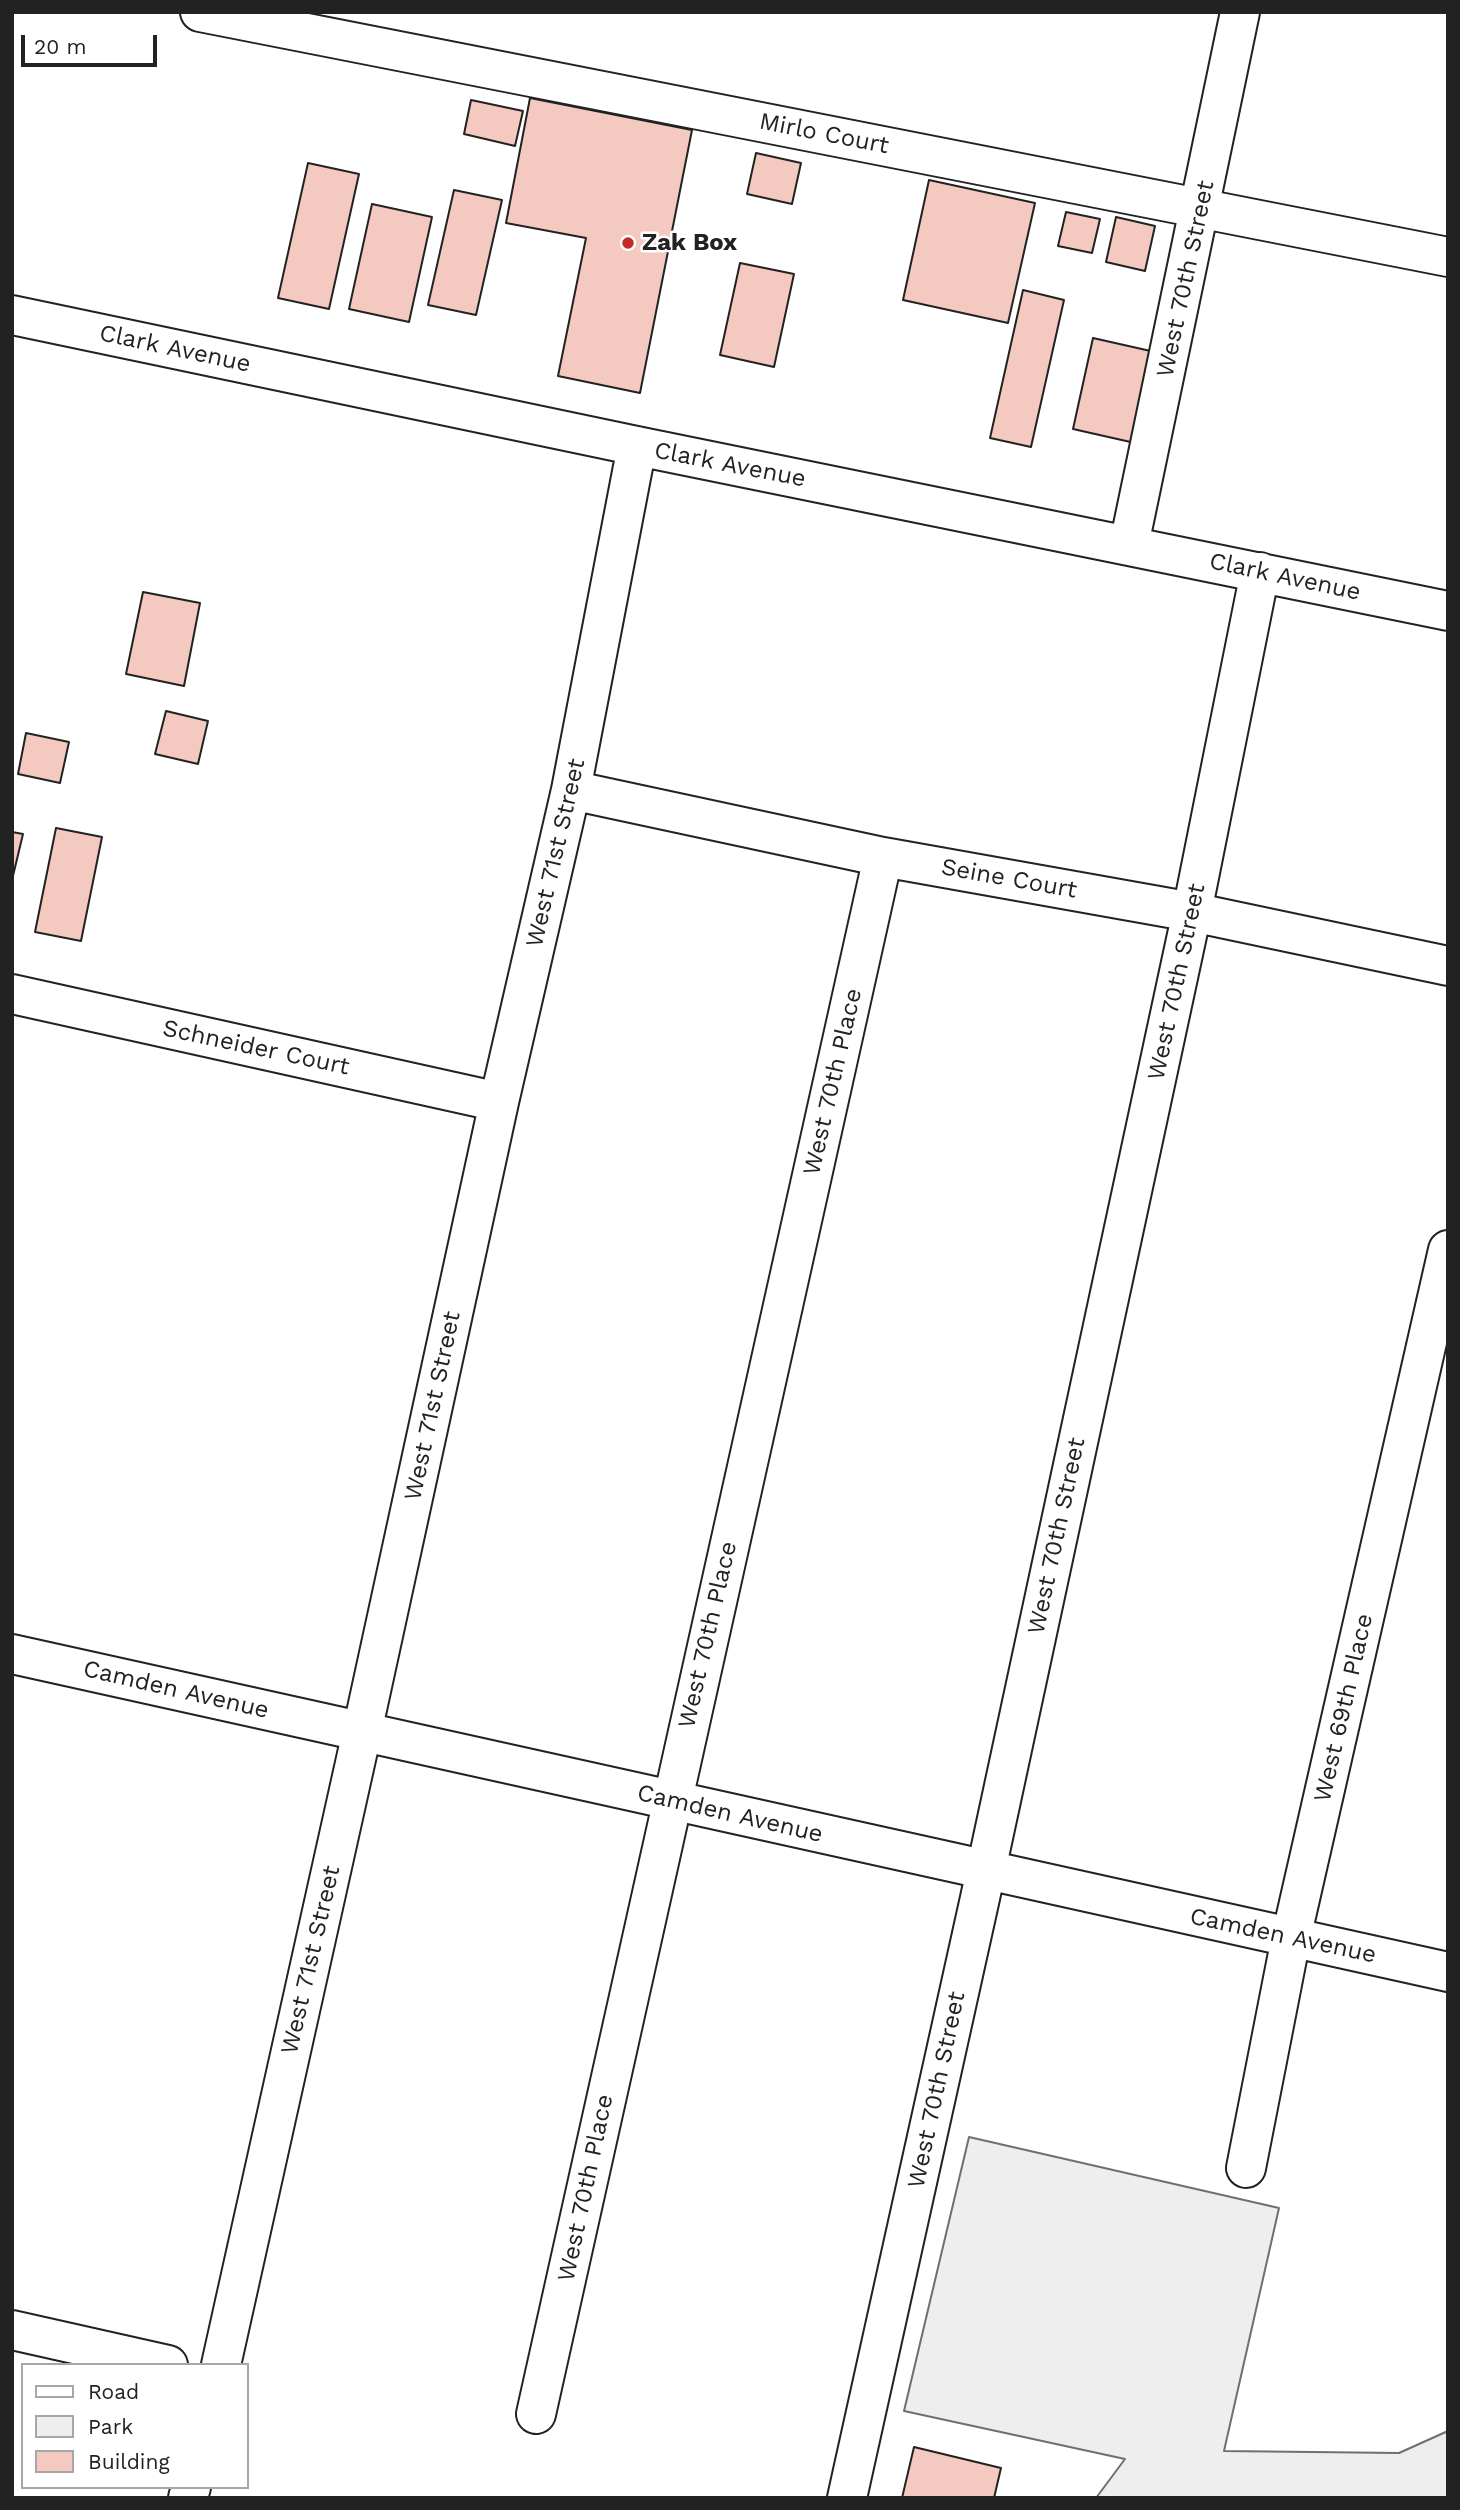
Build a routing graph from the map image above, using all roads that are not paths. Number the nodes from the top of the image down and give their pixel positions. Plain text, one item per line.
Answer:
1 (200, 12) edge
2 (1240, 12) edge
3 (1201, 208) junction
4 (1448, 257) edge
5 (12, 315) edge
6 (637, 446) junction
7 (1129, 545) junction
8 (1260, 572) junction
9 (1448, 611) edge
10 (571, 790) junction
11 (883, 857) junction
12 (1192, 912) junction
13 (1448, 966) edge
14 (12, 994) edge
15 (499, 1102) junction
16 (1448, 1250) edge
17 (12, 1654) edge
18 (362, 1732) junction
19 (671, 1801) junction
20 (986, 1870) junction
21 (1291, 1938) junction
22 (1448, 1972) edge
23 (1246, 2168) dead end
24 (12, 2330) edge
25 (160, 2363) edge
26 (221, 2363) edge
27 (536, 2414) dead end
28 (847, 2498) edge

1 - 3 street, Mirlo Court
2 - 3 street, West 70th Street
3 - 4 street, Mirlo Court
3 - 7 street, West 70th Street
5 - 6 street, Clark Avenue
6 - 7 street, Clark Avenue
6 - 10 street, West 71st Street
7 - 8 street, Clark Avenue
8 - 9 street, Clark Avenue
8 - 12 street, West 70th Street
10 - 11 street, Seine Court
10 - 15 street, West 71st Street
11 - 12 street, Seine Court
11 - 19 street, West 70th Place
12 - 13 street, Seine Court
12 - 20 street, West 70th Street
14 - 15 street, Schneider Court
15 - 18 street, West 71st Street
16 - 21 street, West 69th Place
17 - 18 street, Camden Avenue
18 - 19 street, Camden Avenue
18 - 26 street, West 71st Street
19 - 20 street, Camden Avenue
19 - 27 street, West 70th Place
20 - 21 street, Camden Avenue
20 - 28 street, West 70th Street
21 - 22 street, Camden Avenue
21 - 23 street, West 69th Place
24 - 25 street

